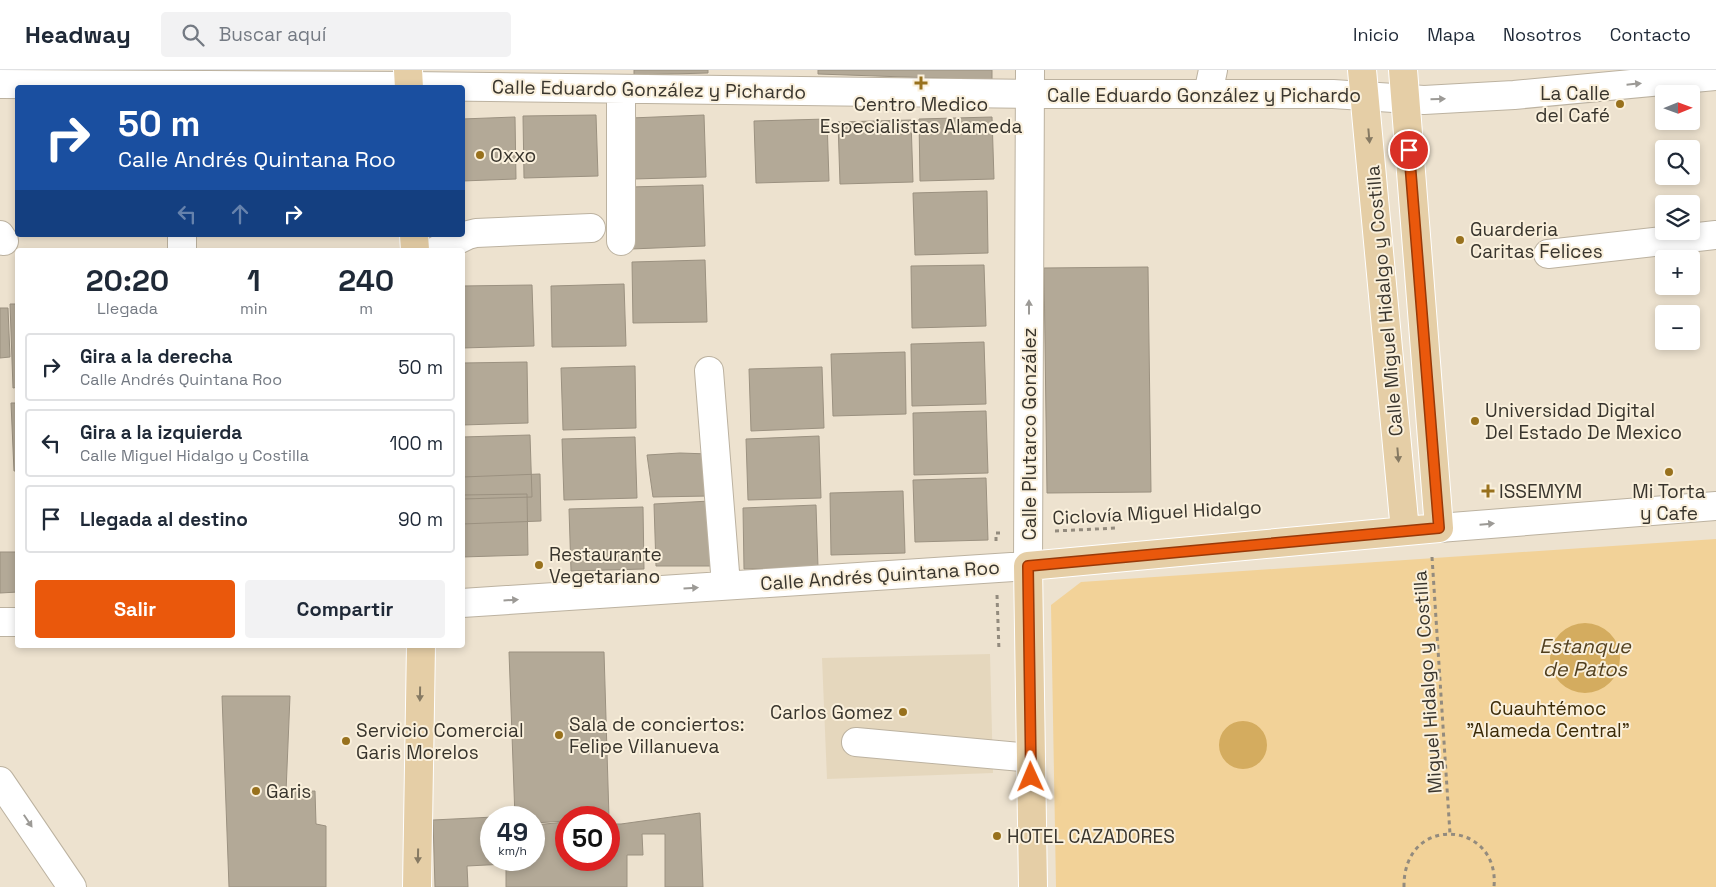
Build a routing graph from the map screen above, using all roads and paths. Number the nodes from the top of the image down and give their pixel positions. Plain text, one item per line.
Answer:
1 (1403, 70) edge
2 (1716, 76) edge
3 (9, 80) edge
4 (409, 81) edge
5 (1030, 82) edge
6 (1211, 82) edge
7 (1364, 82) edge
8 (131, 85) edge
9 (256, 85) edge
10 (621, 89) junction
11 (1406, 99) junction
12 (591, 228) dead end
13 (1716, 235) edge
14 (465, 236) edge
15 (464, 237) edge
16 (621, 242) dead end
17 (441, 248) edge
18 (1548, 254) dead end
19 (709, 372) dead end
20 (1716, 506) edge
21 (1117, 528) dead end
22 (1425, 529) junction
23 (1028, 532) junction
24 (1028, 566) junction
25 (996, 568) junction
26 (726, 585) junction
27 (465, 603) edge
28 (0, 622) edge
29 (15, 622) edge
30 (421, 648) edge
31 (999, 657) dead end
32 (856, 742) dead end
33 (1031, 758) junction
34 (0, 781) edge
35 (1450, 834) junction
36 (72, 887) edge
37 (417, 887) edge
38 (1033, 887) edge
39 (1404, 887) edge
40 (1494, 887) edge

1 - 11 main road, Calle Miguel Hidalgo y Costilla
11 -> 2 street, Calle Eduardo González y Pichardo
3 - 8 street, Calle Eduardo González y Pichardo
4 - 9 street, Calle Eduardo González y Pichardo
4 - 10 street, Calle Eduardo González y Pichardo
5 - 6 street, Calle Eduardo González y Pichardo
5 - 10 street, Calle Eduardo González y Pichardo
23 -> 5 street, Calle Plutarco González
6 - 7 street, Calle Eduardo González y Pichardo
7 - 11 street, Calle Eduardo González y Pichardo
7 -> 22 main road, Calle Miguel Hidalgo y Costilla
10 - 16 street
11 - 22 main road, Calle Miguel Hidalgo y Costilla
12 - 14 street
13 - 18 street
15 - 17 street
19 - 26 street
22 -> 20 street, Calle Andrés Quintana Roo
21 - 23 path, Ciclovía Miguel Hidalgo
22 - 24 main road, Calle Andrés Quintana Roo
22 - 35 path, Miguel Hidalgo y Costilla
23 - 24 street, Calle Plutarco González
23 - 25 path, Ciclovía Miguel Hidalgo
24 - 25 street, Calle Andrés Quintana Roo
24 - 33 main road, Calle Plutarco González
25 - 26 street, Calle Andrés Quintana Roo
25 - 31 path, Ciclovía Miguel Hidalgo
27 -> 26 street, Calle Andrés Quintana Roo
28 - 29 street
30 -> 37 main road
32 - 33 street
33 - 38 main road, Calle Plutarco González
34 -> 36 street
35 - 39 path
35 - 40 path

